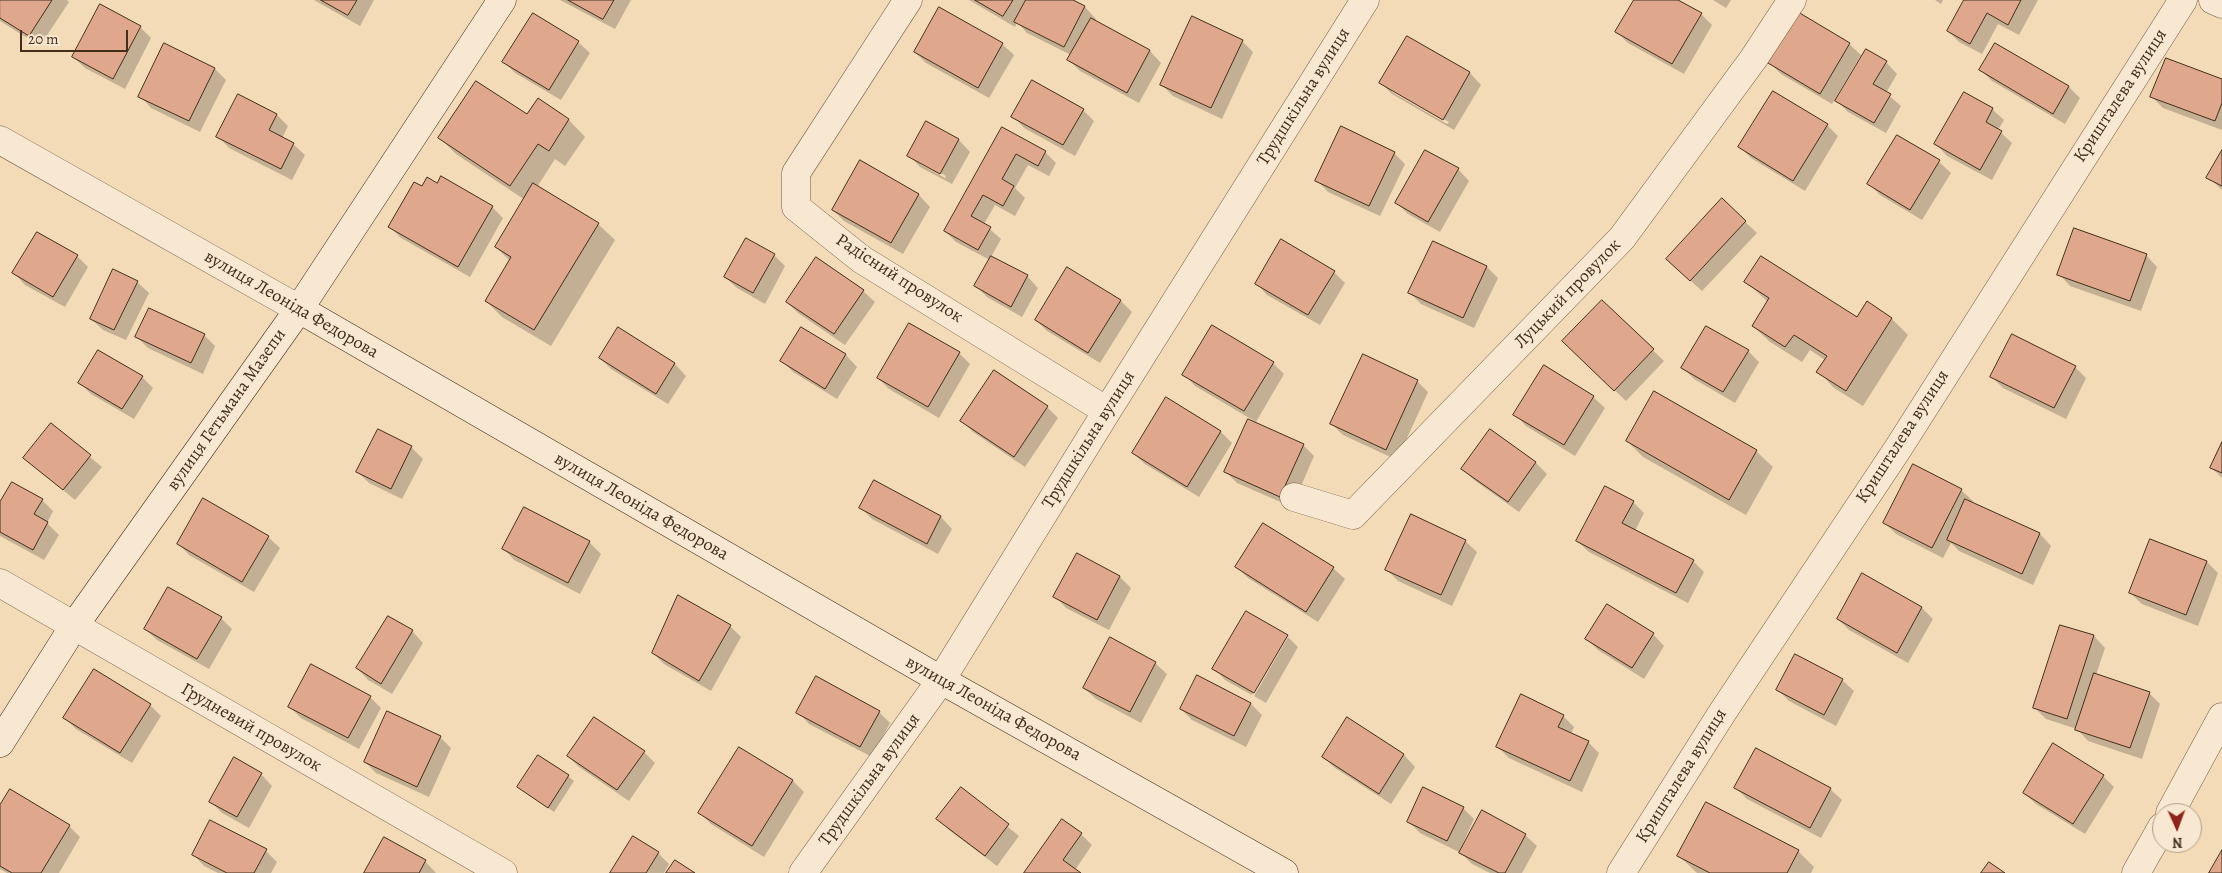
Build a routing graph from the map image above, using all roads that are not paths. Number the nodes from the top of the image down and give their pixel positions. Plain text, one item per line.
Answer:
1 (502, 0) edge
2 (908, 0) edge
3 (1365, 0) edge
4 (1792, 0) edge
5 (2183, 0) edge
6 (2213, 0) edge
7 (2222, 4) edge
8 (0, 140) edge
9 (299, 309) junction
10 (1107, 411) junction
11 (1294, 497) dead end
12 (0, 582) edge
13 (74, 626) junction
14 (941, 680) junction
15 (2222, 718) edge
16 (0, 743) edge
17 (2175, 803) edge
18 (2152, 845) edge
19 (503, 873) edge
20 (803, 873) edge
21 (1284, 873) edge
22 (1621, 873) edge
23 (2136, 873) edge

1 - 9 street, вулиця Гетьмана Мазепи
2 - 10 street, Радісний провулок
3 - 10 street, Трудшкільна вулиця
4 - 11 street, Луцький провулок
5 - 22 street, Кришталева вулиця
6 - 7 street
8 - 9 street, вулиця Леоніда Федорова
9 - 13 street, вулиця Гетьмана Мазепи
9 - 14 street, вулиця Леоніда Федорова
10 - 14 street, Трудшкільна вулиця
12 - 13 street, Грудневий провулок
13 - 16 street, вулиця Гетьмана Мазепи
13 - 19 street, Грудневий провулок
14 - 20 street, Трудшкільна вулиця
14 - 21 street, вулиця Леоніда Федорова
15 - 17 street
18 - 23 street

